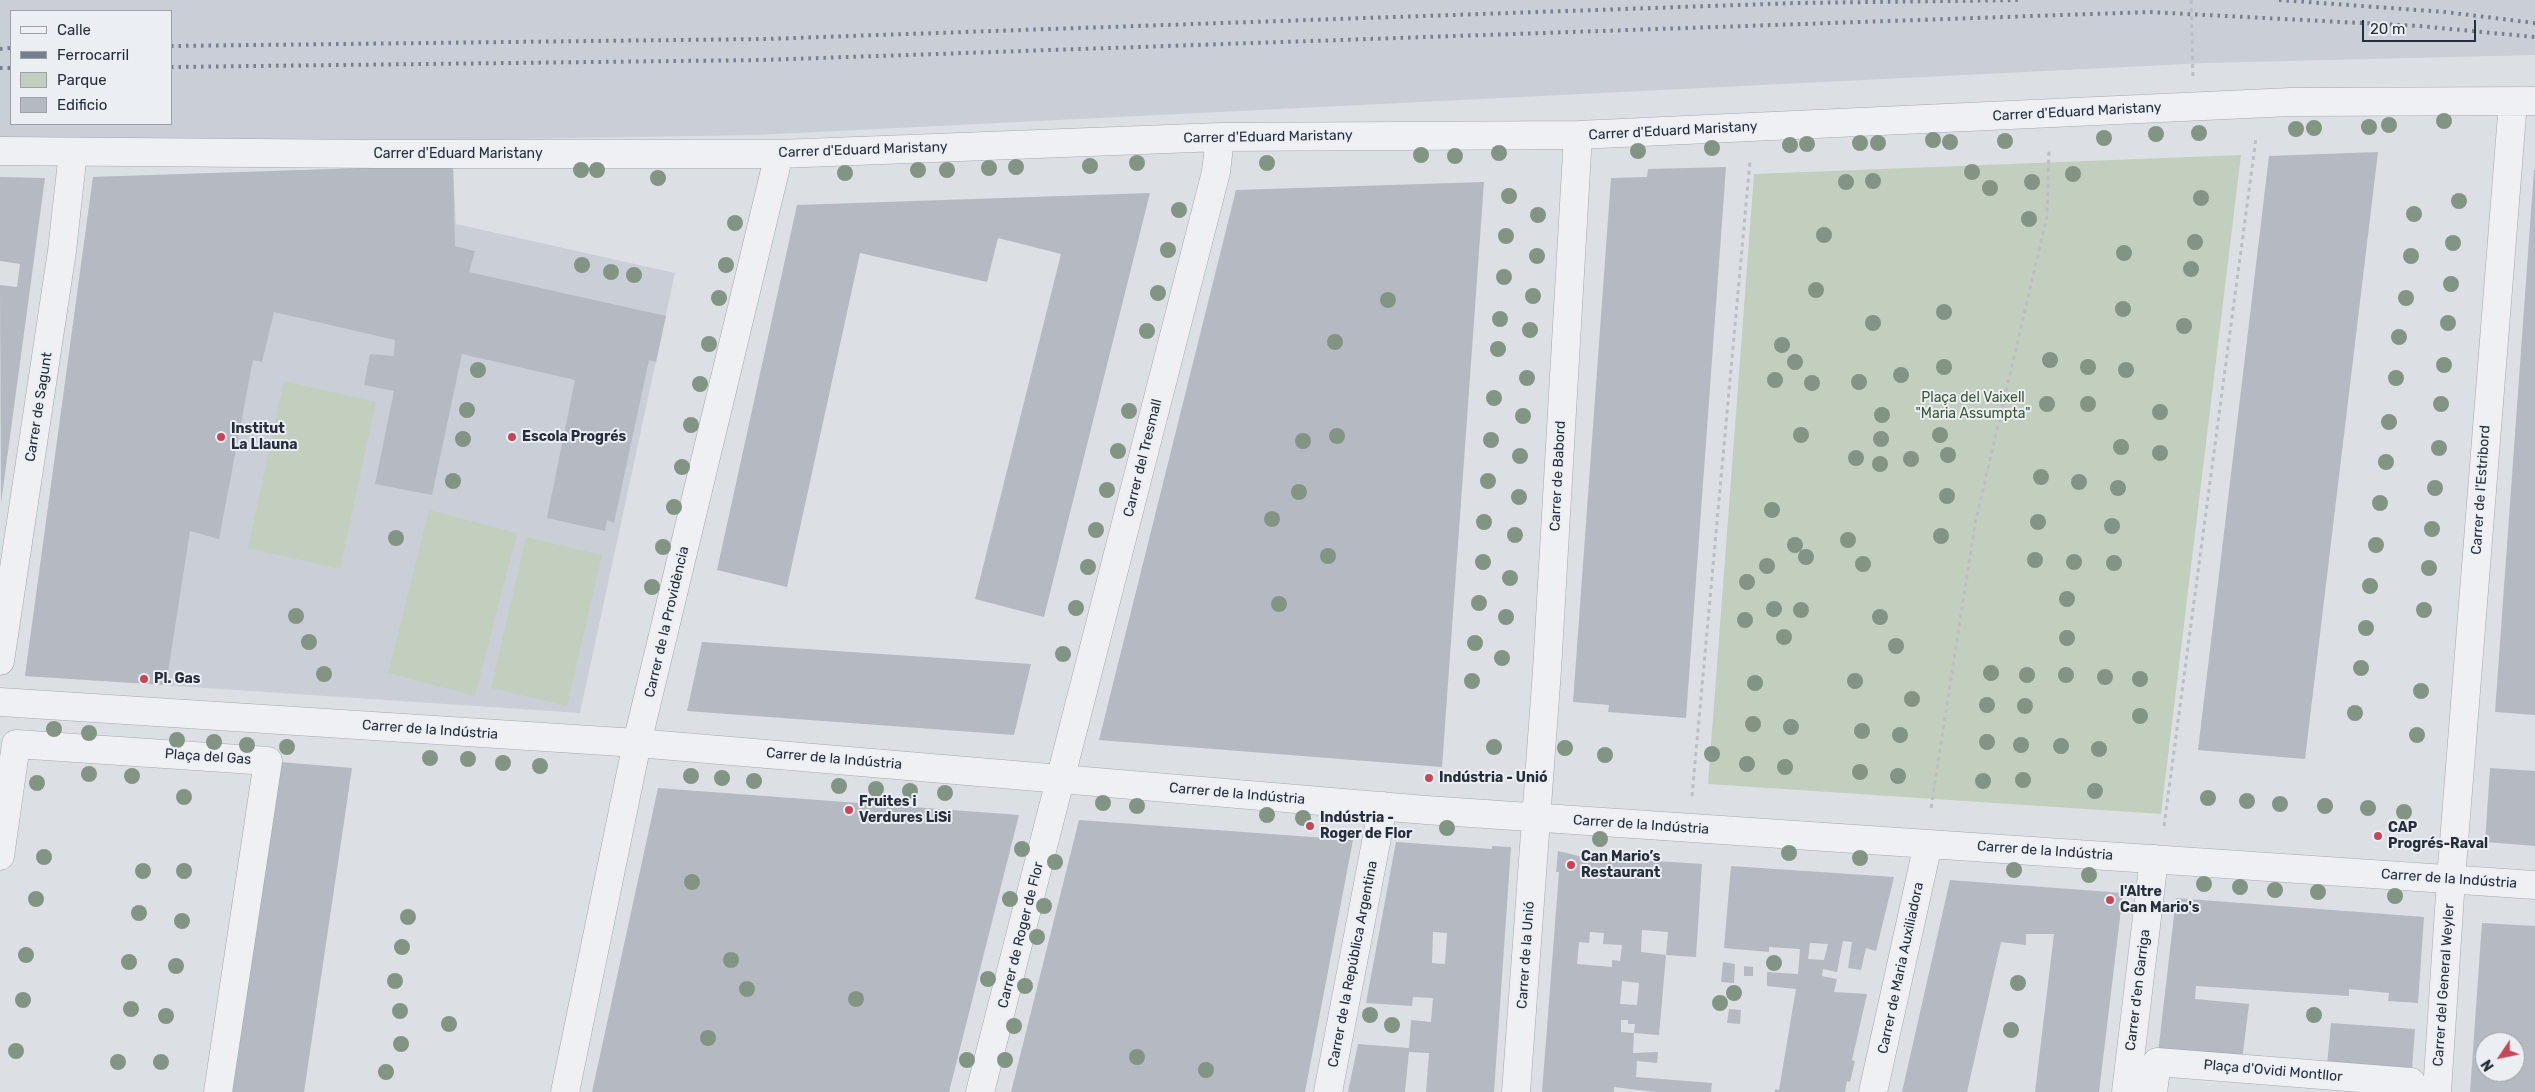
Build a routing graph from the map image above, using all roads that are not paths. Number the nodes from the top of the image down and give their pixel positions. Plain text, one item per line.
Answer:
1 (2524, 102) edge
2 (1578, 135) junction
3 (1220, 137) junction
4 (0, 151) edge
5 (73, 152) junction
6 (779, 154) junction
7 (0, 661) edge
8 (0, 702) edge
9 (637, 743) junction
10 (1062, 778) junction
11 (1383, 806) junction
12 (1536, 818) junction
13 (1928, 844) junction
14 (0, 856) edge
15 (2154, 859) junction
16 (2451, 878) junction
17 (2535, 885) edge
18 (218, 1092) edge
19 (565, 1092) edge
20 (980, 1092) edge
21 (1328, 1092) edge
22 (1516, 1092) edge
23 (1873, 1092) edge
24 (2126, 1092) edge
25 (2153, 1092) edge
26 (2410, 1092) edge
27 (2437, 1092) edge

1 - 2 street, Carrer d'Eduard Maristany
1 - 16 street, Carrer de l'Estribord
2 - 3 street, Carrer d'Eduard Maristany
2 - 12 street, Carrer de Babord
3 - 6 street, Carrer d'Eduard Maristany
3 - 10 street, Carrer del Tresmall
4 - 5 street, Carrer d'Eduard Maristany
5 - 6 street, Carrer d'Eduard Maristany
5 - 7 street, Carrer de Sagunt
6 - 9 street, Carrer de la Providència
8 - 9 street, Carrer de la Indústria
9 - 10 street, Carrer de la Indústria
9 - 19 street, Carrer de la Providència
10 - 11 street, Carrer de la Indústria
10 - 20 street, Carrer de Roger de Flor
11 - 12 street, Carrer de la Indústria
11 - 21 street, Carrer de la República Argentina
12 - 13 street, Carrer de la Indústria
12 - 22 street, Carrer de la Unió
13 - 15 street, Carrer de la Indústria
13 - 23 street, Carrer de Maria Auxiliadora
14 - 18 street, Plaça del Gas
15 - 16 street, Carrer de la Indústria
15 - 24 street, Carrer d'en Garriga
16 - 17 street, Carrer de la Indústria
16 - 27 street, Carrer del General Weyler
25 - 26 street, Plaça d'Ovidi Montllor

